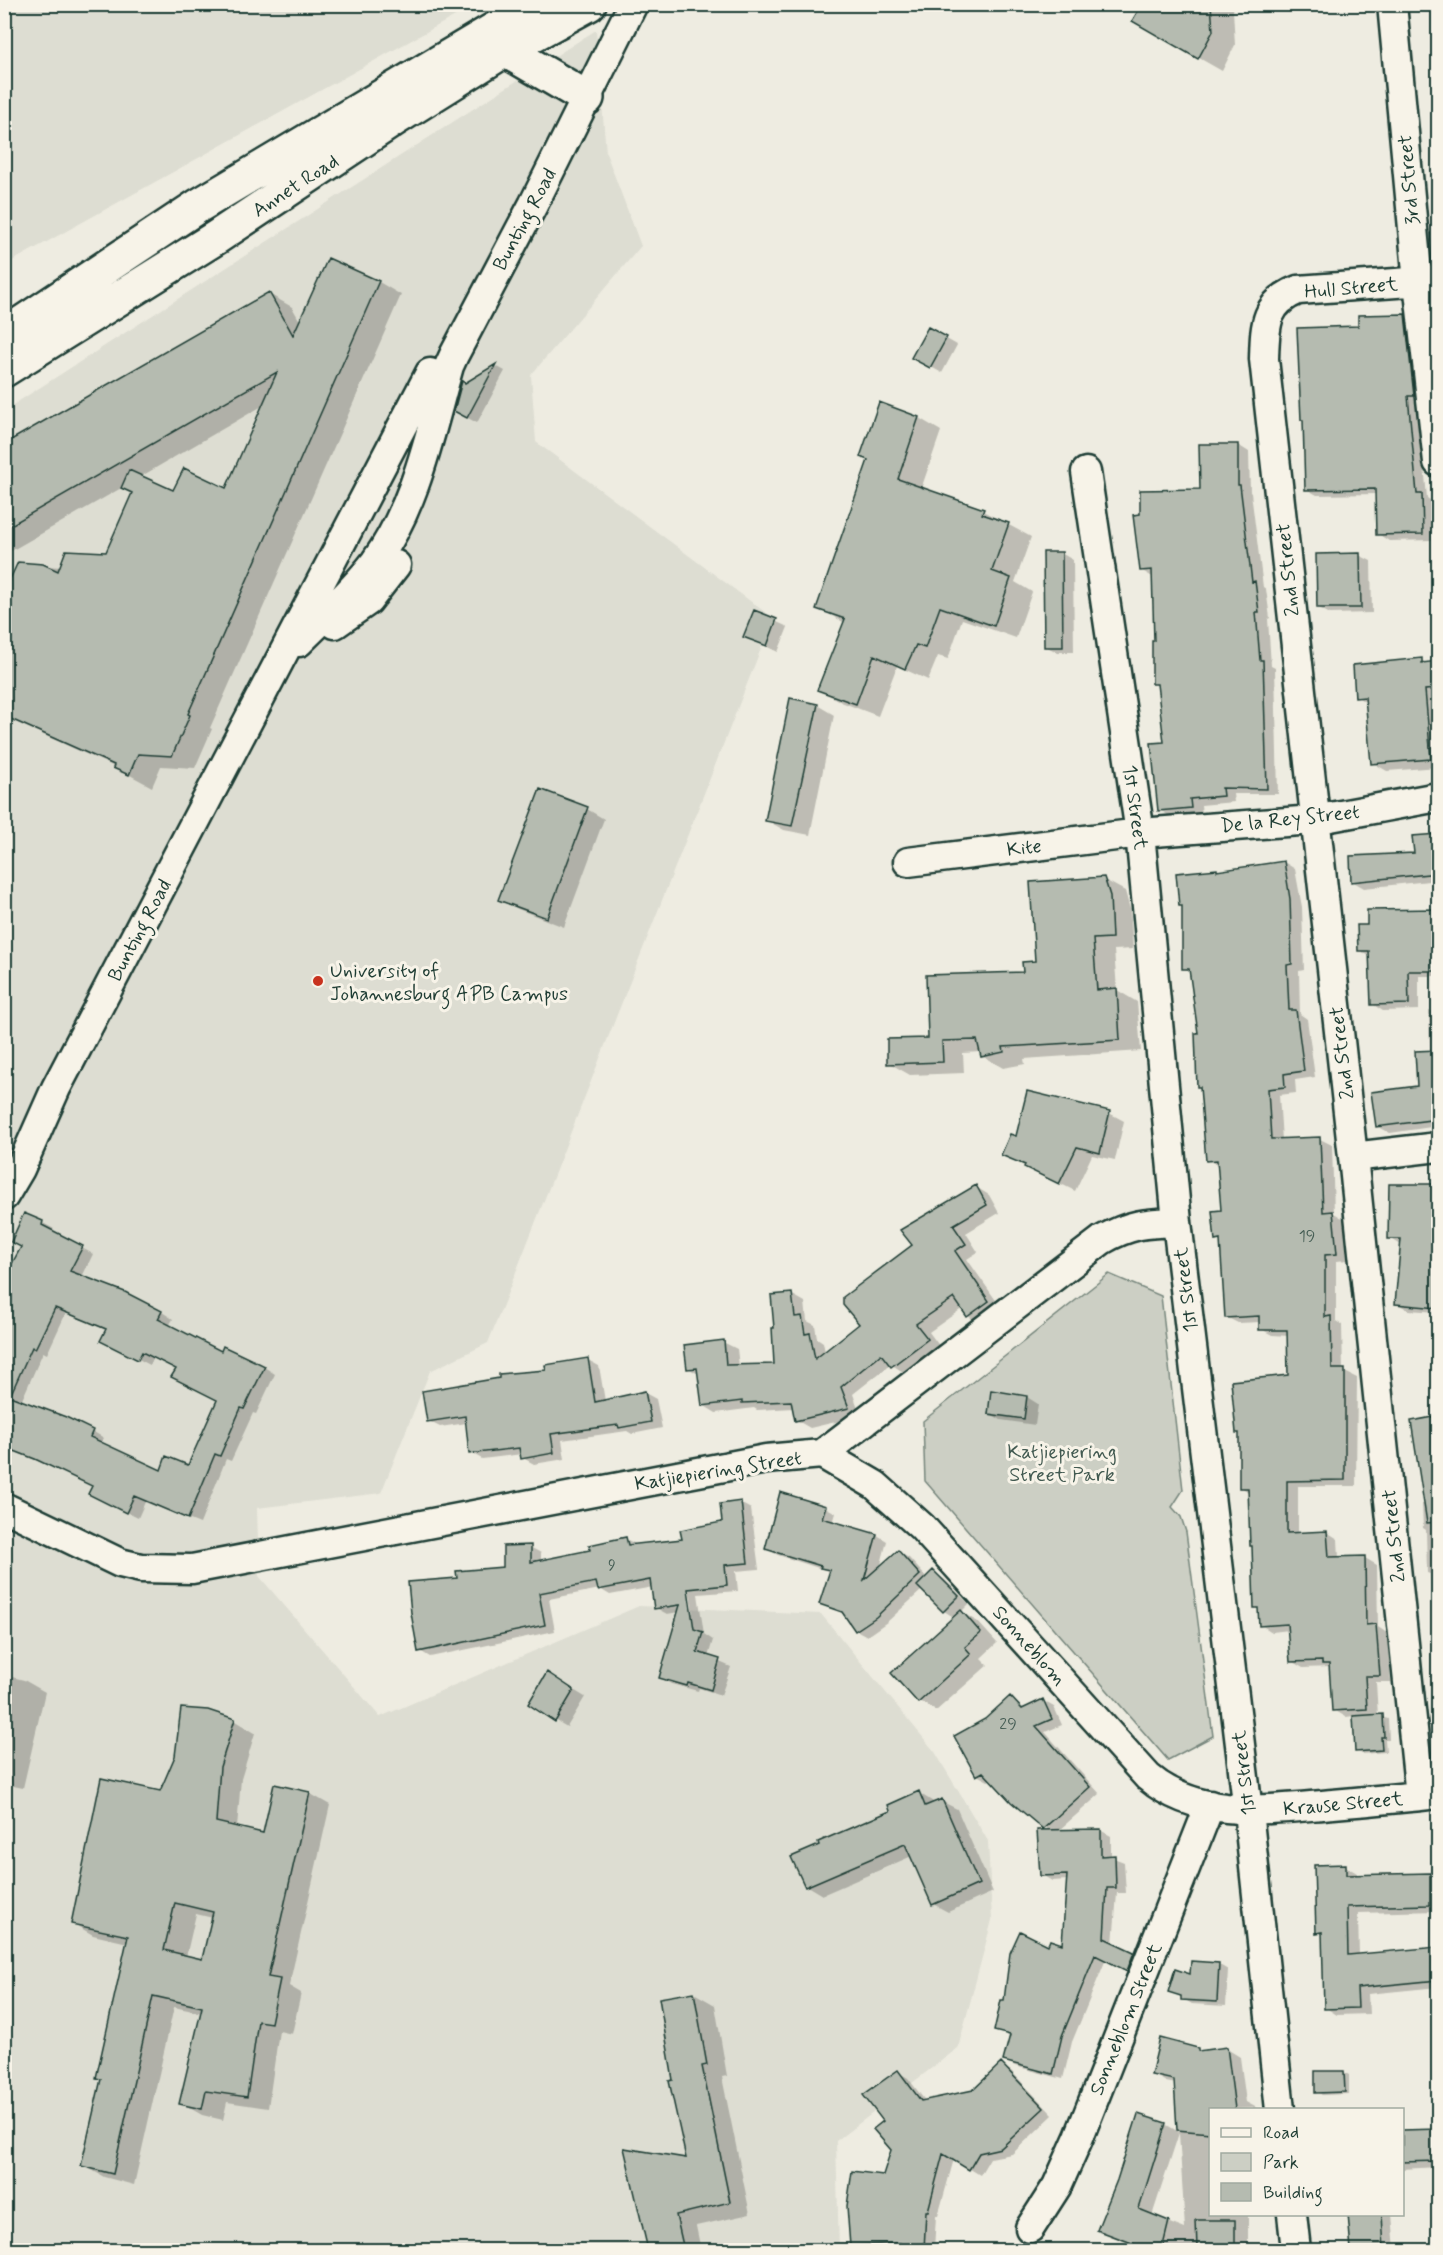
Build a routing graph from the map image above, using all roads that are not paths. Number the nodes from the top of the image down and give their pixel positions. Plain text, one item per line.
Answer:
1 (537, 4) edge
2 (589, 4) edge
3 (621, 4) edge
4 (633, 4) edge
5 (1392, 4) edge
6 (505, 50) junction
7 (580, 94) junction
8 (385, 109) junction
9 (198, 206) junction
10 (217, 237) junction
11 (1428, 281) edge
12 (1271, 310) joint
13 (4, 335) edge
14 (4, 370) edge
15 (1438, 462) edge
16 (1086, 472) dead end
17 (277, 665) junction
18 (1438, 797) edge
19 (1314, 820) junction
20 (1140, 833) junction
21 (908, 862) dead end
22 (1438, 1147) edge
23 (1353, 1157) junction
24 (4, 1196) edge
25 (1177, 1222) junction
26 (822, 1454) junction
27 (4, 1507) edge
28 (1430, 1795) edge
29 (1210, 1805) junction
30 (1248, 1811) junction
31 (1280, 2108) edge
32 (1292, 2216) edge
33 (1030, 2228) dead end
34 (1296, 2250) edge

1 - 8 main road, Annet Road
2 - 6 main road, Annet Road
3 - 7 street, Bunting Road
4 - 7 street, Bunting Road
5 - 11 street, 3rd Street
6 - 7 main road
6 - 8 main road, Annet Road
7 - 17 street, Bunting Road
7 - 17 street, Bunting Road
8 - 9 main road, Annet Road
8 - 10 main road, Annet Road
9 - 10 main road
9 - 13 main road, Annet Road
10 - 14 main road, Annet Road
11 - 12 street, Hull Street
11 - 15 street, 3rd Street
12 - 19 street, 2nd Street
16 - 20 street, 1st Street
17 - 24 street, Bunting Road
18 - 19 street, De la Rey Street
19 - 20 street, De la Rey Street
19 - 23 street, 2nd Street
20 - 21 street, Kite
20 - 25 street, 1st Street
22 - 23 street
23 - 28 street, 2nd Street
25 - 26 street, Katjiepiering Street
25 - 30 street, 1st Street
26 - 27 street, Katjiepiering Street
26 - 29 street, Sonneblom
28 - 30 street, Krause Street
29 - 30 street, Sonneblom
29 - 33 street, Sonneblom Street
30 - 31 street, 1st Street
32 - 34 street

